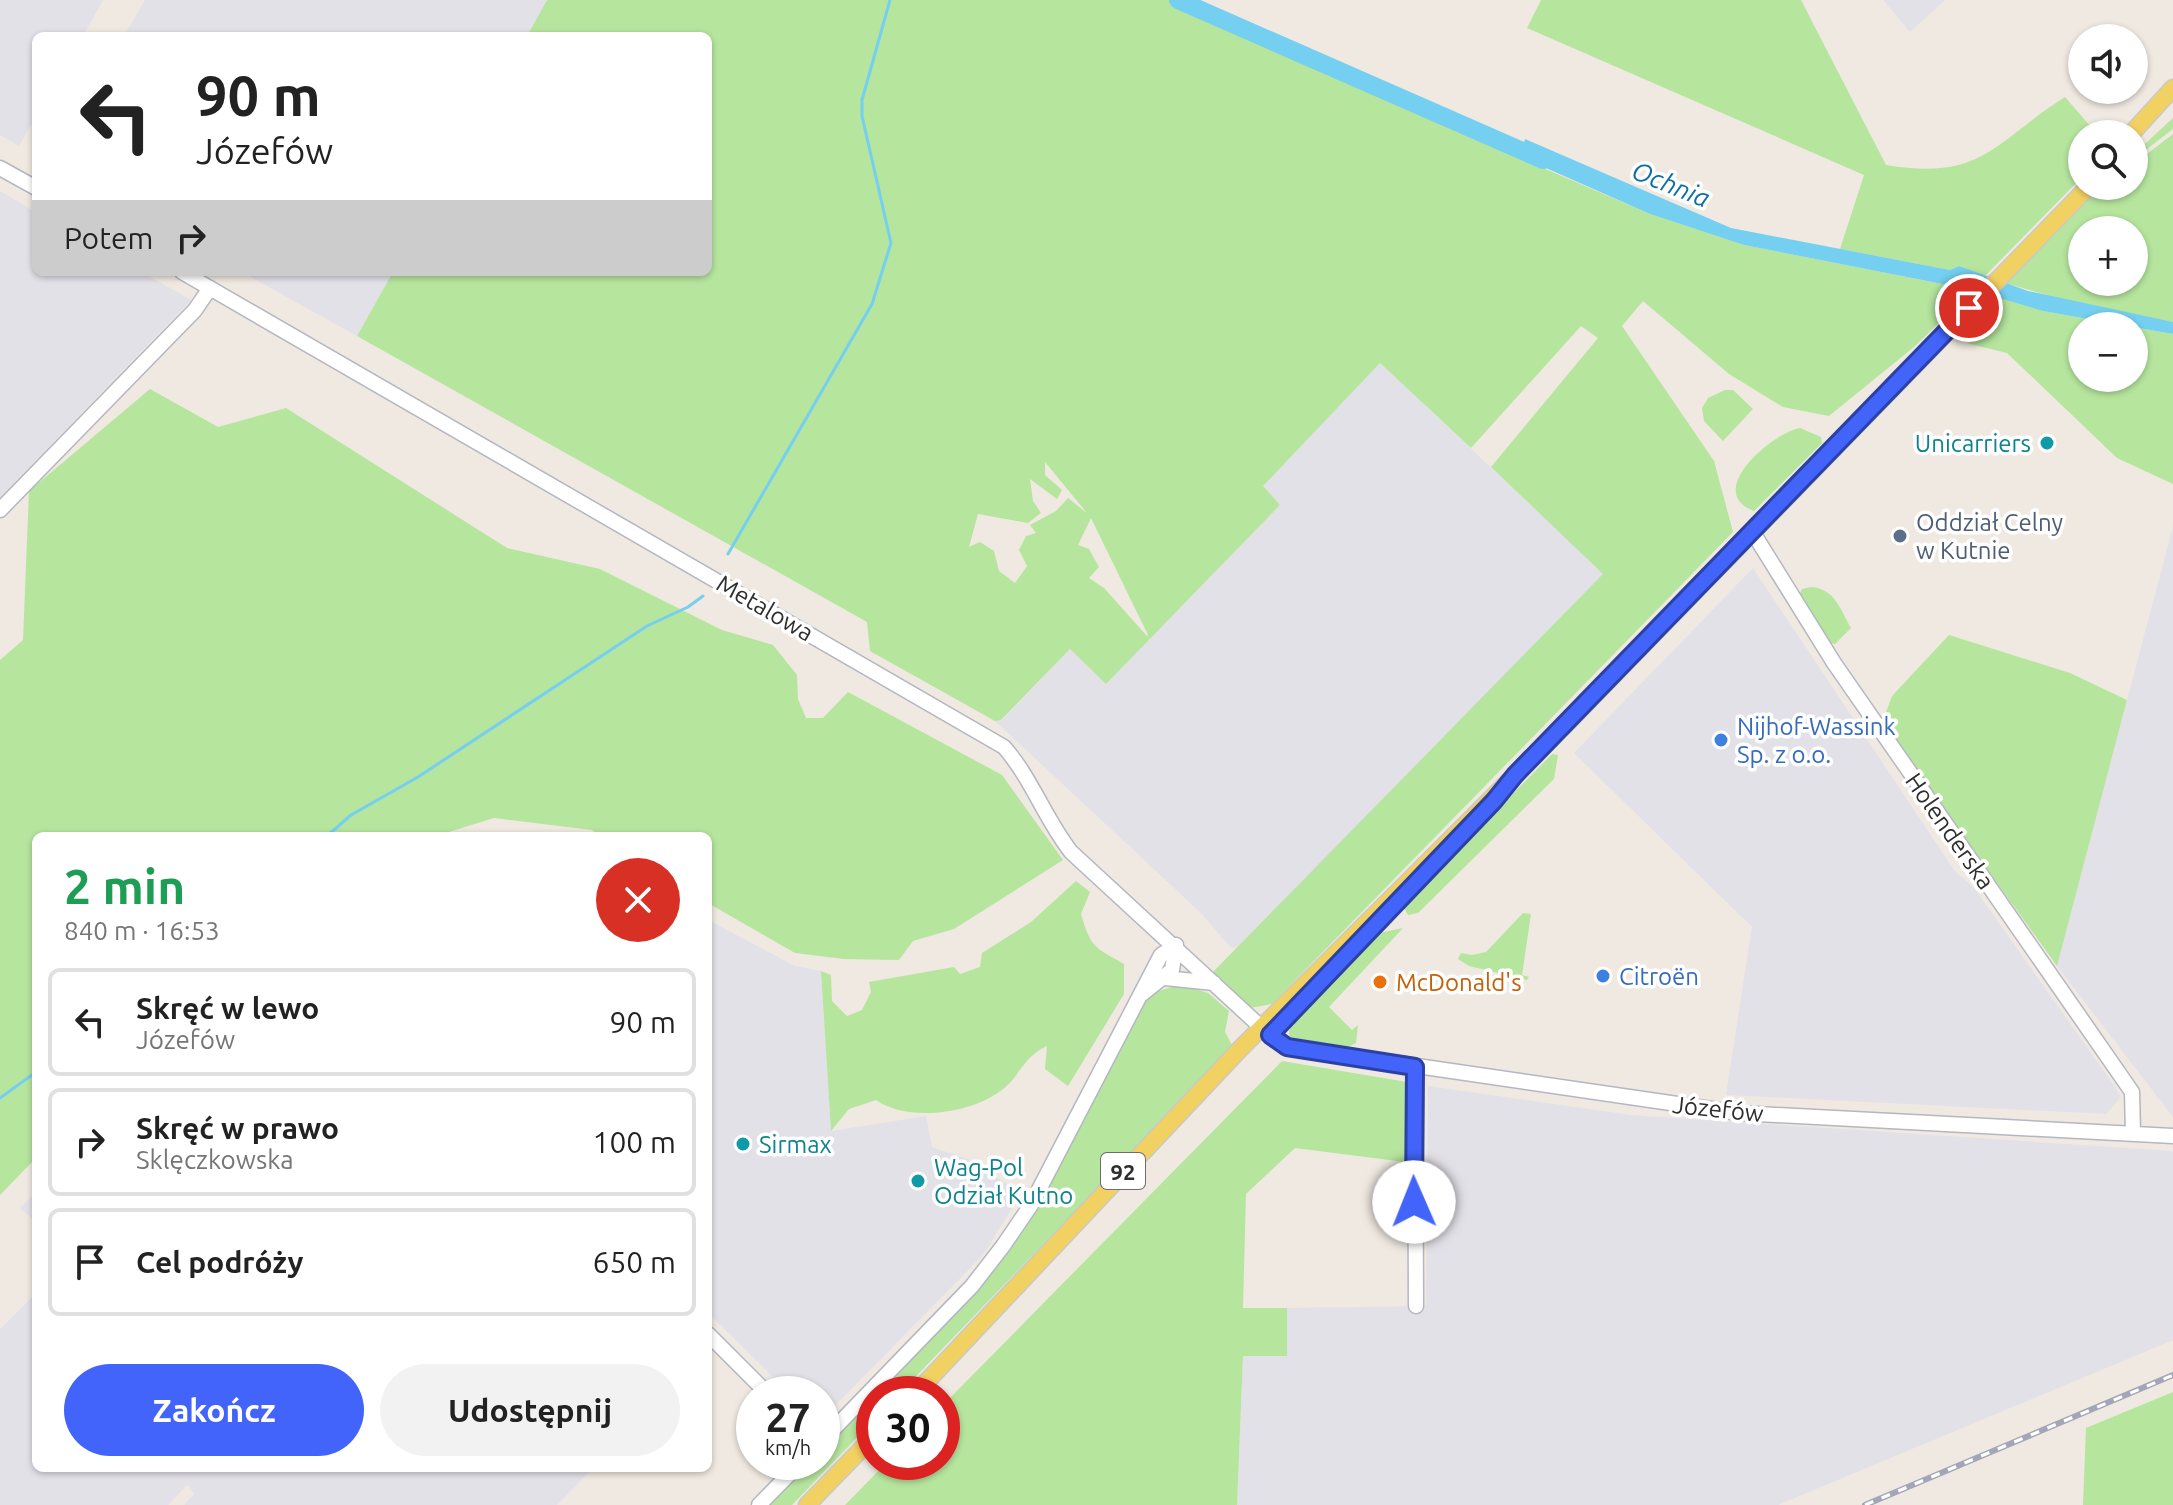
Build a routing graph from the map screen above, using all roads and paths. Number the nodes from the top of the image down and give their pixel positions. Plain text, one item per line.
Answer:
1 (2173, 88) edge
2 (2173, 103) edge
3 (2144, 120) edge
4 (2148, 128) edge
5 (0, 168) edge
6 (32, 186) edge
7 (2074, 200) edge
8 (189, 276) edge
9 (210, 288) junction
10 (0, 510) edge
11 (1752, 531) junction
12 (1176, 945) junction
13 (1165, 978) junction
14 (1214, 983) junction
15 (1141, 995) junction
16 (1266, 1031) junction
17 (1415, 1067) junction
18 (2133, 1133) junction
19 (2173, 1136) edge
20 (1416, 1306) dead end
21 (712, 1338) edge
22 (750, 1376) edge
23 (933, 1376) edge
24 (840, 1422) edge
25 (856, 1455) edge
26 (783, 1480) edge
27 (759, 1505) edge
28 (807, 1505) edge

1 - 3 main road
2 - 4 main road
5 - 6 street
7 - 11 main road, 92
8 - 9 street, Metalowa
9 - 10 street
9 - 12 street, Metalowa
11 - 16 main road, 92
11 - 18 street, Holenderska
12 - 13 street
12 - 14 street, Metalowa
12 - 15 street
13 - 14 street
13 - 15 street
14 - 16 street, Metalowa
15 - 24 street
16 - 17 street, Józefów
16 - 23 main road, 92
17 - 18 street, Józefów
17 - 20 street
18 - 19 street, Józefów
21 - 22 street
25 - 28 main road
26 - 27 street

